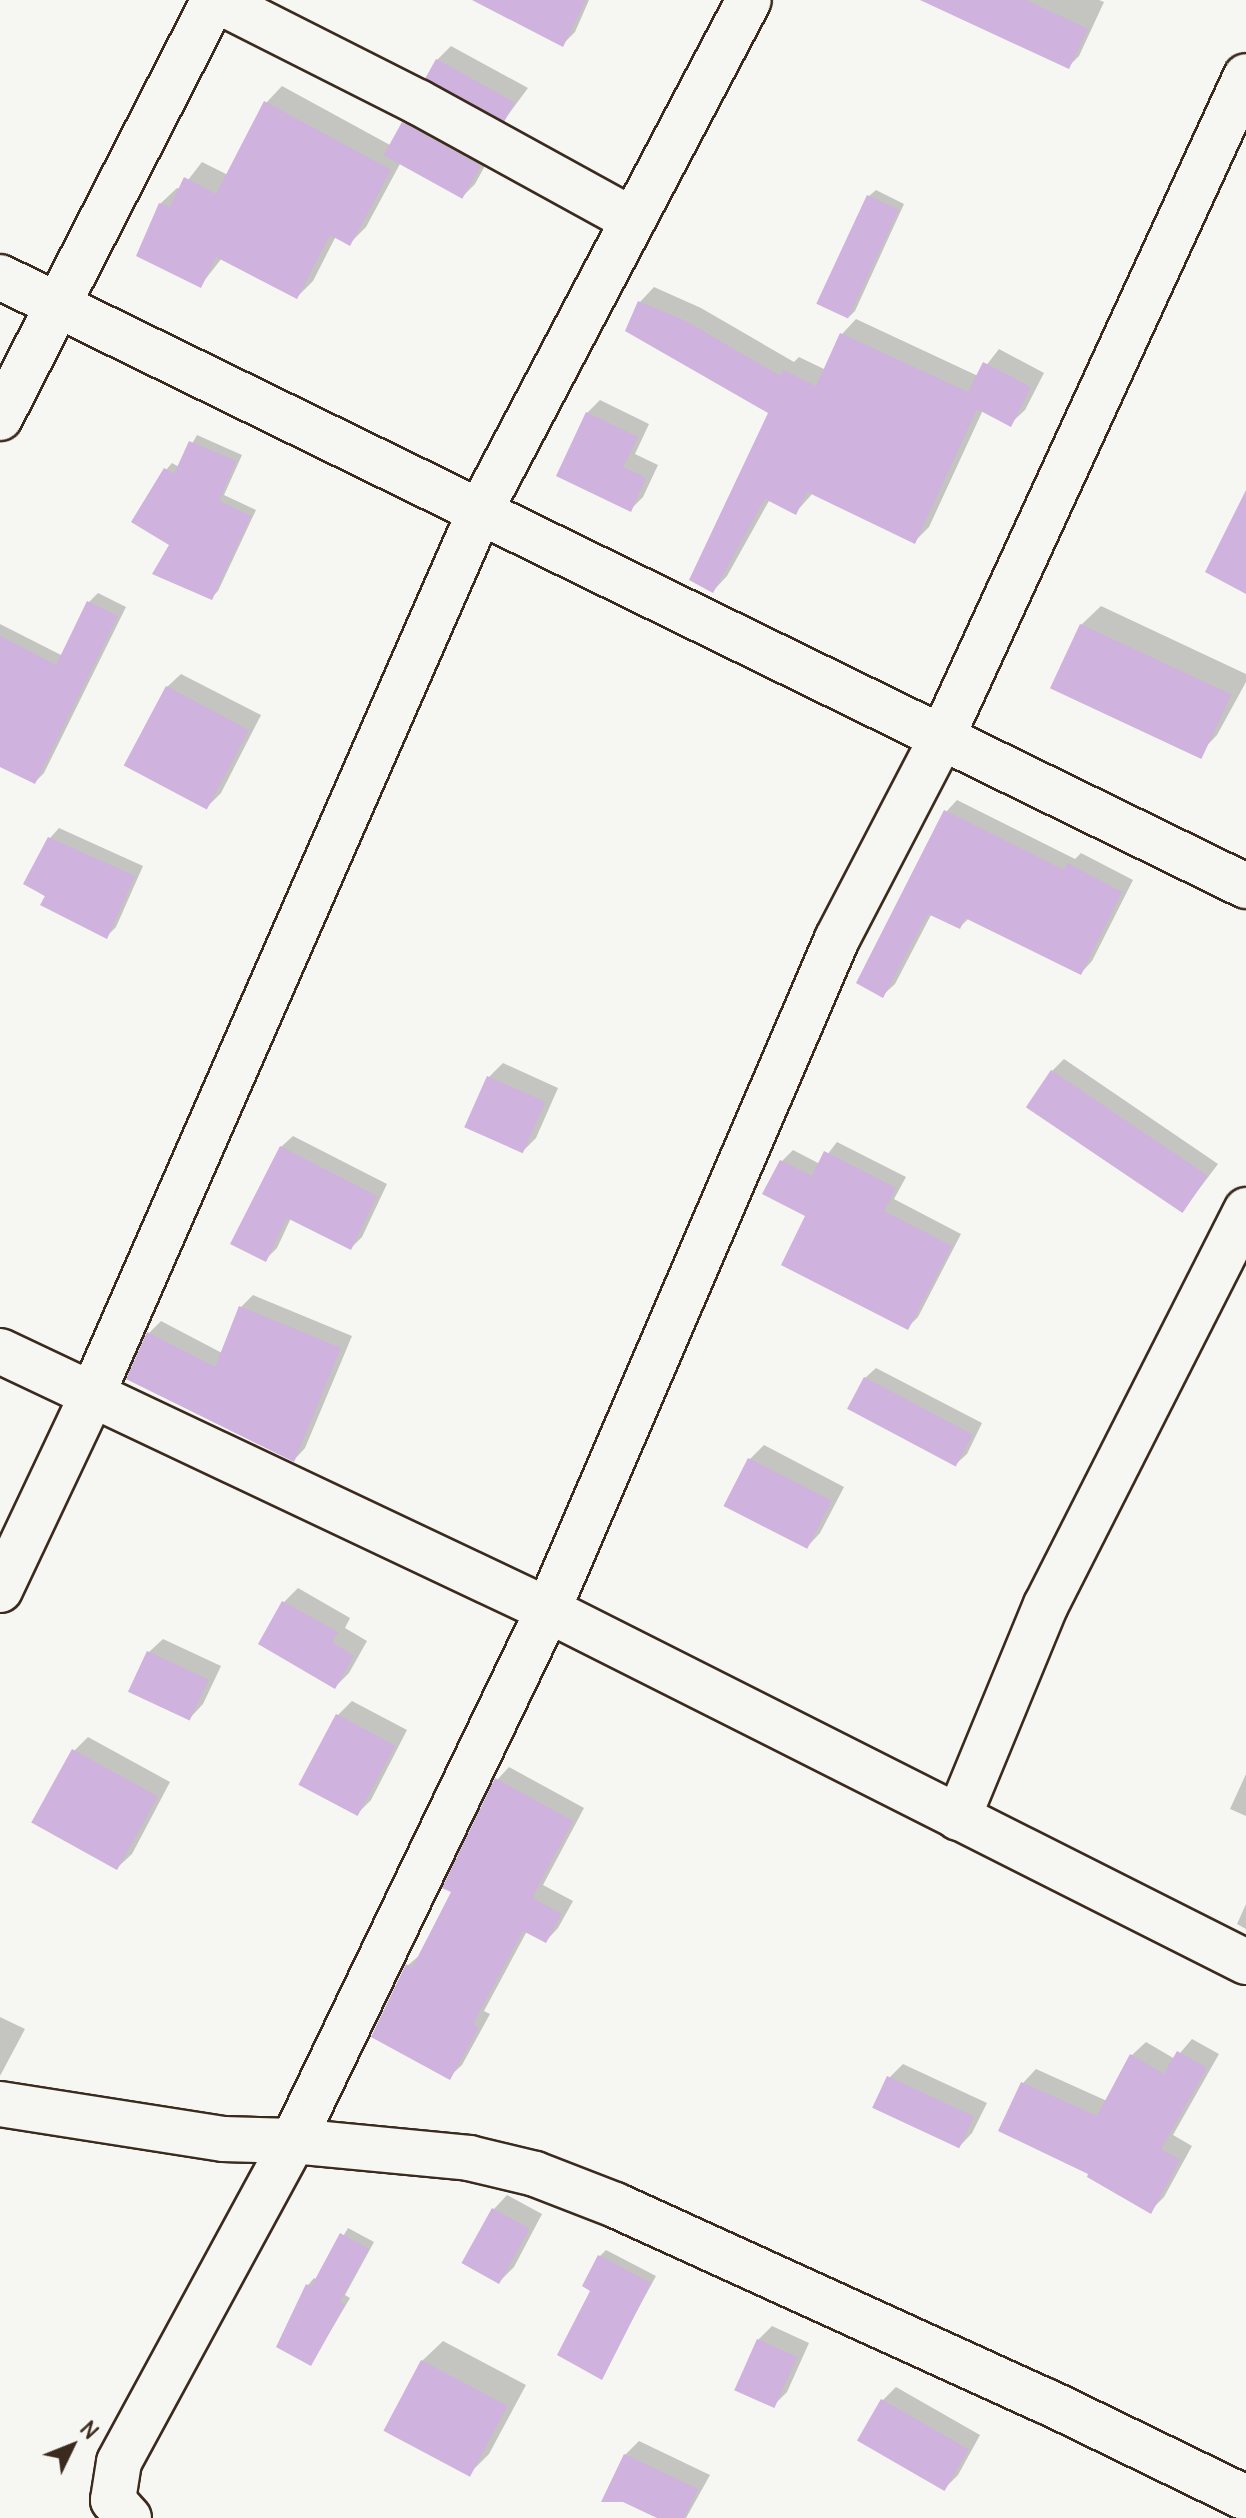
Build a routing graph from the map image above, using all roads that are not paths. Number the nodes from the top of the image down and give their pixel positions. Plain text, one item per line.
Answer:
1 (215, 0) edge
2 (749, 0) edge
3 (1246, 76) edge
4 (633, 220) junction
5 (0, 277) edge
6 (57, 307) junction
7 (0, 418) edge
8 (480, 511) junction
9 (943, 735) junction
10 (1246, 886) edge
11 (1246, 1210) edge
12 (0, 1351) edge
13 (92, 1395) junction
14 (0, 1590) edge
15 (548, 1610) junction
16 (958, 1818) junction
17 (1246, 1962) edge
18 (0, 2104) edge
19 (293, 2141) junction
20 (1246, 2498) edge
21 (129, 2518) edge

1 - 4 street
1 - 6 street
2 - 4 street
3 - 9 street
4 - 8 street
5 - 6 street
6 - 7 street
6 - 8 street
8 - 9 street
8 - 13 street
9 - 10 street
9 - 15 street
11 - 16 street
12 - 13 street
13 - 14 street
13 - 15 street
15 - 16 street
15 - 19 street
16 - 17 street
18 - 19 street
19 - 20 street
19 - 21 street

